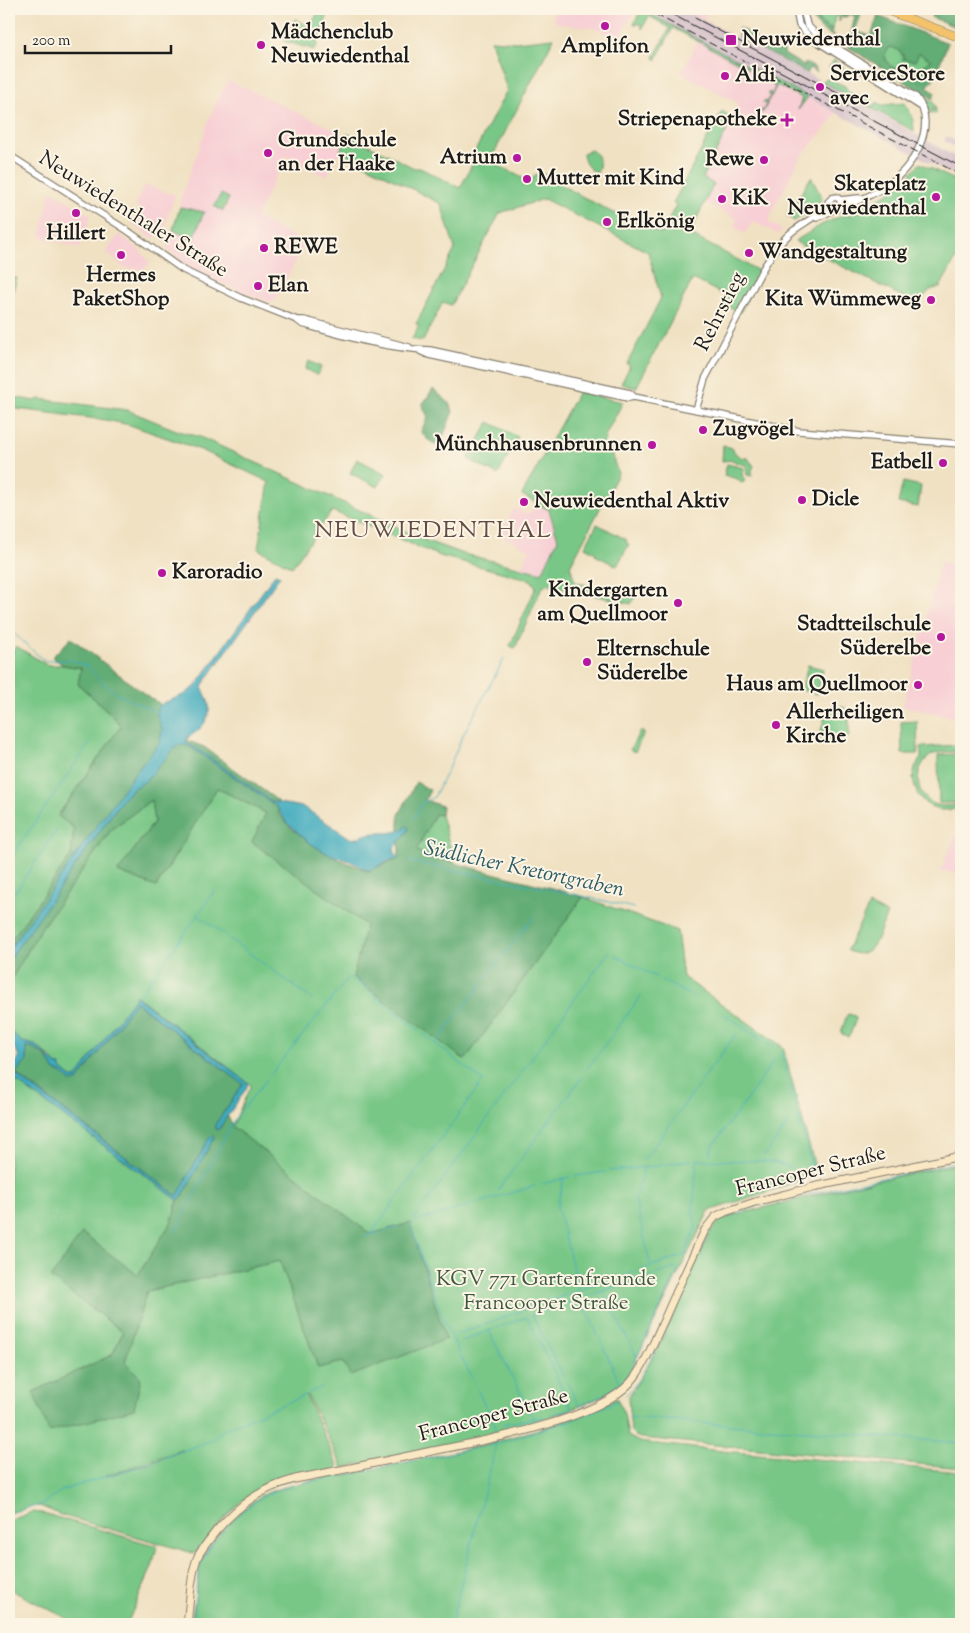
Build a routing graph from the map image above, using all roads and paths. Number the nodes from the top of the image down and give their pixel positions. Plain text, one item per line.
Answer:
1 (796, 9) edge
2 (804, 9) edge
3 (883, 9) edge
4 (961, 38) edge
5 (921, 107) junction
6 (9, 156) edge
7 (863, 197) junction
8 (840, 200) junction
9 (841, 207) junction
10 (831, 208) junction
11 (696, 410) junction
12 (961, 444) edge
13 (961, 1156) edge
14 (188, 1624) edge

1 - 5 street
2 - 5 street
3 - 4 main road
5 - 7 street
6 - 11 street, Neuwiedenthaler Straße
7 - 8 street
7 - 9 street
8 - 9 street
8 - 10 street
9 - 10 street
10 - 11 street, Rehrstieg
11 - 12 street, Neuwiedenthaler Straße
13 - 14 main road, Francoper Straße

